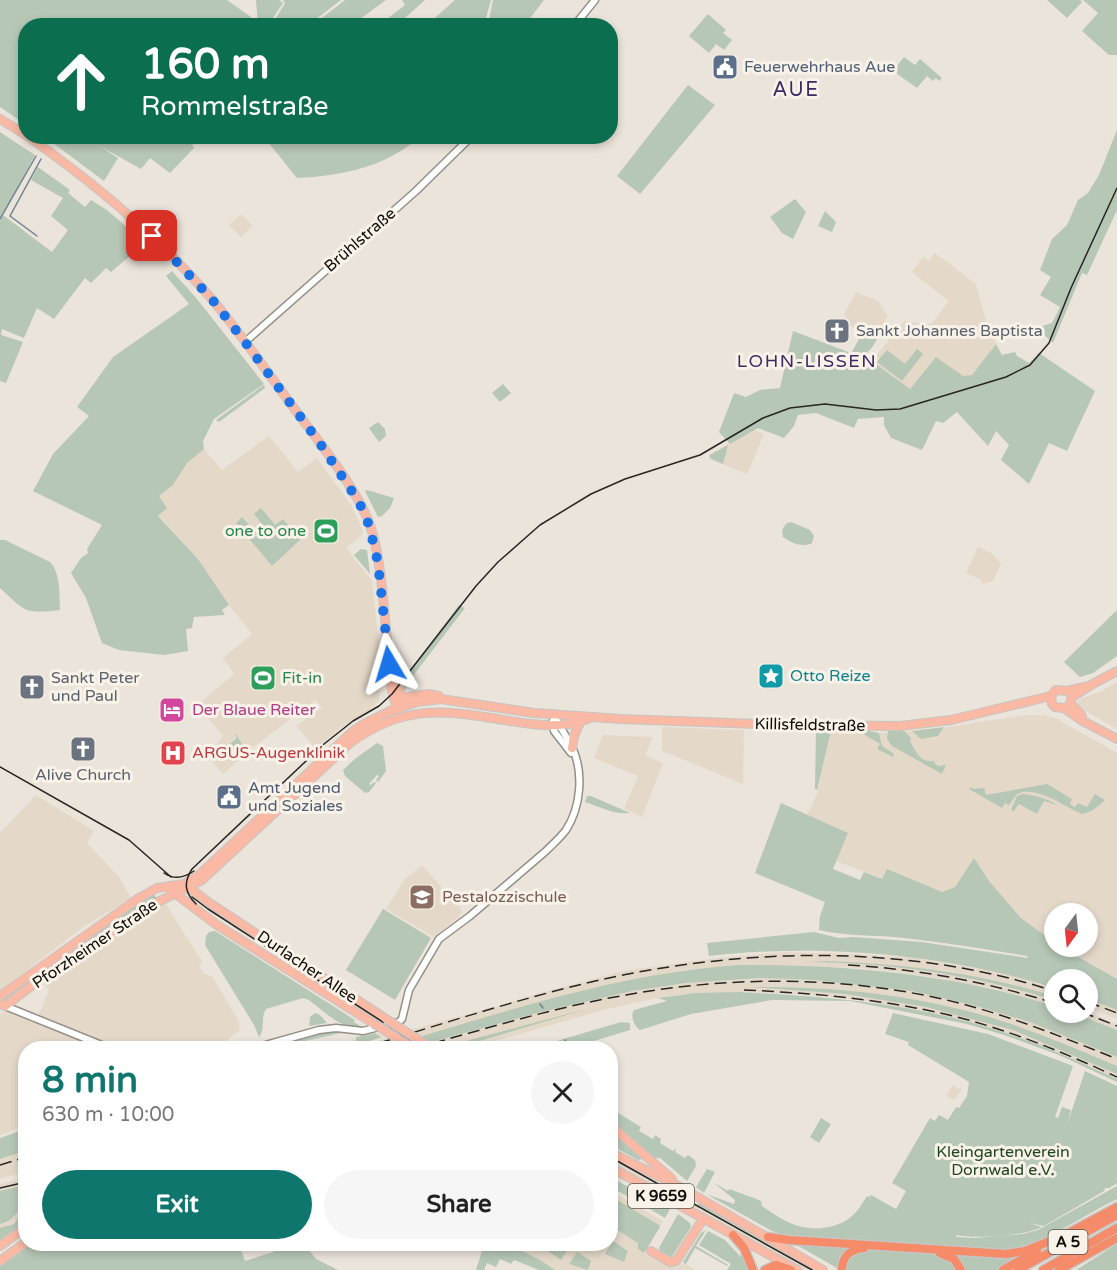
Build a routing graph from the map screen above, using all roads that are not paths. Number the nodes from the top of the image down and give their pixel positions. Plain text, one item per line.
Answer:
1 (596, 0) edge
2 (581, 18) edge
3 (0, 119) edge
4 (18, 131) edge
5 (38, 144) edge
6 (464, 144) edge
7 (245, 342) junction
8 (389, 664) junction
9 (1117, 671) edge
10 (402, 698) junction
11 (449, 699) junction
12 (1052, 700) junction
13 (1068, 700) junction
14 (398, 709) junction
15 (553, 714) junction
16 (592, 717) junction
17 (581, 721) junction
18 (556, 726) junction
19 (350, 739) junction
20 (1117, 739) edge
21 (572, 748) junction
22 (577, 765) junction
23 (167, 886) junction
24 (187, 886) junction
25 (175, 893) junction
26 (0, 996) edge
27 (2, 1005) edge
28 (92, 1041) edge
29 (280, 1041) edge
30 (401, 1041) edge
31 (420, 1041) edge
32 (618, 1132) edge
33 (618, 1156) edge
34 (618, 1171) edge
35 (682, 1188) junction
36 (1117, 1207) edge
37 (1117, 1215) edge
38 (703, 1219) junction
39 (1117, 1228) edge
40 (18, 1233) edge
41 (733, 1235) junction
42 (1065, 1235) junction
43 (768, 1237) junction
44 (1117, 1238) edge
45 (1, 1246) edge
46 (18, 1247) edge
47 (651, 1251) dead end
48 (1093, 1251) junction
49 (2, 1258) edge
50 (753, 1270) edge
51 (765, 1270) edge
52 (791, 1270) edge
53 (797, 1270) edge
54 (823, 1270) edge
55 (842, 1270) edge
56 (961, 1270) edge
57 (1003, 1270) edge
58 (1018, 1270) edge
59 (1043, 1270) edge
60 (1059, 1270) edge
61 (1071, 1270) edge

1 - 2 street
3 - 4 main road
5 - 7 main road
6 - 7 street, Brühlstraße
7 - 8 main road
8 - 10 main road
8 - 14 main road
9 - 13 main road, Killisfeldstraße
10 - 11 main road
10 - 14 main road
11 - 14 main road, Killisfeldstraße
11 - 15 main road, Killisfeldstraße
12 - 13 main road
12 - 13 main road, Killisfeldstraße
12 - 16 main road, Killisfeldstraße
13 - 20 main road
14 - 19 main road, Killisfeldstraße
15 - 16 main road, Killisfeldstraße
15 - 18 street
16 - 17 main road, Killisfeldstraße
17 - 18 main road, Killisfeldstraße
17 - 21 main road
18 - 19 main road, Killisfeldstraße
18 - 21 street
18 - 22 street
19 - 24 main road
21 - 22 street
22 - 29 street
23 - 24 main road, Pforzheimer Straße
23 - 25 main road, Durlacher Allee
23 - 26 main road, Pforzheimer Straße
24 - 25 main road, Pforzheimer Straße
24 - 31 main road, Durlacher Allee, bridge
25 - 27 main road, Pforzheimer Straße
25 - 30 main road, Durlacher Allee, bridge
27 - 28 street
32 - 35 main road, K 9659
33 - 35 main road
34 - 38 main road, K 9659
35 - 43 main road, K 9659
36 - 42 highway, A 5
37 - 58 highway, A 5
38 - 41 main road, K 9659
38 - 47 main road
39 - 59 highway, A 5
40 - 45 main road
41 - 50 highway
41 - 53 main road, K 9659
42 - 43 highway
42 - 57 highway, A 5
43 - 54 main road, K 9659
44 - 48 highway
46 - 49 main road
48 - 60 highway
48 - 61 highway
51 - 52 highway
55 - 56 highway

